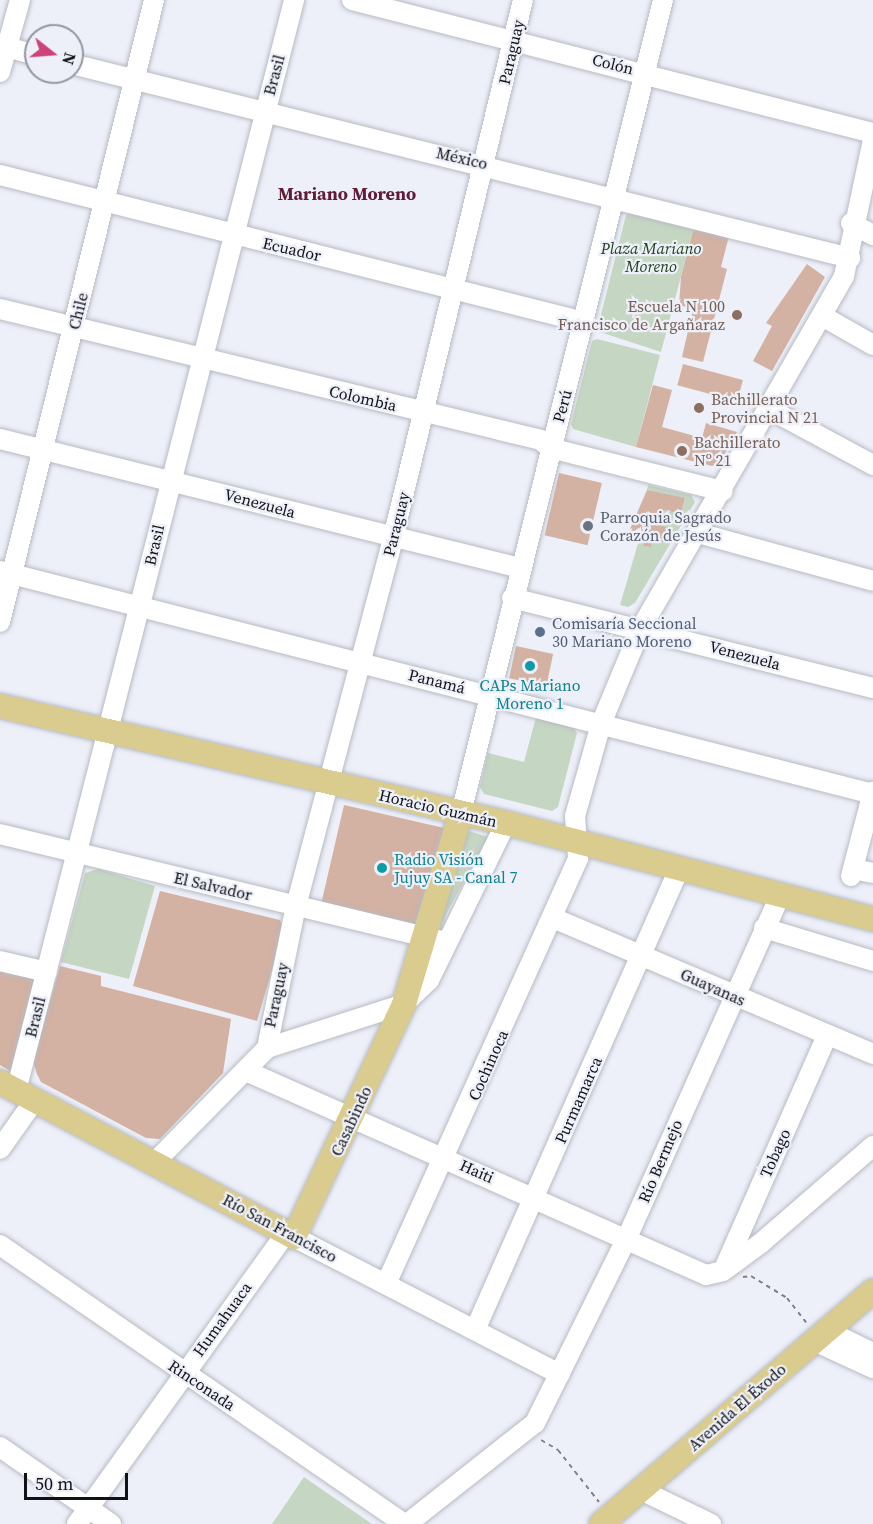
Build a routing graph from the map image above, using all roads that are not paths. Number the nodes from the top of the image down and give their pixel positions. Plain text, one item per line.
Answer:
1 (20, 0) edge
2 (154, 0) edge
3 (294, 0) edge
4 (352, 0) edge
5 (523, 0) edge
6 (663, 0) edge
7 (513, 38) junction
8 (3, 46) edge
9 (24, 52) edge
10 (84, 67) edge
11 (0, 72) edge
12 (645, 72) junction
13 (134, 79) junction
14 (264, 112) junction
15 (873, 133) edge
16 (873, 140) edge
17 (485, 163) junction
18 (0, 175) edge
19 (614, 196) junction
20 (105, 202) junction
21 (851, 223) junction
22 (234, 235) junction
23 (873, 235) edge
24 (850, 258) junction
25 (453, 286) junction
26 (0, 309) edge
27 (824, 317) junction
28 (584, 322) junction
29 (74, 328) junction
30 (873, 345) edge
31 (202, 361) junction
32 (771, 410) junction
33 (423, 411) junction
34 (0, 439) edge
35 (550, 448) junction
36 (44, 450) junction
37 (873, 465) edge
38 (171, 480) junction
39 (723, 491) junction
40 (698, 533) junction
41 (393, 538) junction
42 (520, 568) junction
43 (6, 572) edge
44 (873, 581) edge
45 (512, 598) junction
46 (140, 606) junction
47 (0, 622) edge
48 (641, 628) junction
49 (361, 662) junction
50 (873, 688) edge
51 (489, 694) junction
52 (0, 706) edge
53 (601, 724) junction
54 (109, 733) junction
55 (328, 784) junction
56 (873, 793) edge
57 (461, 813) junction
58 (506, 823) junction
59 (0, 834) edge
60 (579, 841) junction
61 (77, 854) junction
62 (679, 869) junction
63 (873, 873) edge
64 (780, 895) junction
65 (296, 906) junction
66 (553, 918) junction
67 (873, 919) edge
68 (764, 928) junction
69 (436, 940) junction
70 (642, 955) junction
71 (0, 961) edge
72 (873, 961) edge
73 (47, 972) junction
74 (732, 995) junction
75 (404, 1004) junction
76 (826, 1035) junction
77 (267, 1048) junction
78 (873, 1054) edge
79 (246, 1071) junction
80 (17, 1091) edge
81 (354, 1118) junction
82 (873, 1146) edge
83 (0, 1149) edge
84 (447, 1158) junction
85 (156, 1162) junction
86 (536, 1197) junction
87 (290, 1235) junction
88 (626, 1240) junction
89 (0, 1245) edge
90 (719, 1272) junction
91 (386, 1284) junction
92 (873, 1291) edge
93 (475, 1330) junction
94 (819, 1336) junction
95 (873, 1353) edge
96 (873, 1368) edge
97 (183, 1373) junction
98 (560, 1374) junction
99 (0, 1447) edge
100 (640, 1490) junction
101 (88, 1508) junction
102 (606, 1520) edge
103 (77, 1524) edge
104 (111, 1524) edge
105 (406, 1524) edge
106 (711, 1524) edge

1 - 8 street
2 - 13 street, Chile
3 - 14 street, Brasil
4 - 7 street, Colón
5 - 7 street, Paraguay
6 - 12 street, Perú
7 - 12 street, Colón
7 - 17 street, Paraguay
8 - 9 street
8 - 11 street
10 - 13 street, México
12 - 15 street, Colón
12 - 19 street, Perú
13 - 14 street, México
13 - 20 street, Chile
14 - 17 street, México
14 - 22 street, Brasil
16 - 21 street
17 - 19 street, México
17 - 25 street, Paraguay
18 - 20 street, Ecuador
19 - 24 street, México
19 - 28 street, Perú
20 - 22 street, Ecuador
20 - 29 street, Chile
21 - 23 street
21 - 24 street
22 - 25 street, Ecuador
22 - 31 street, Brasil
24 - 27 street, Cochinoca
25 - 28 street, Ecuador
25 - 33 street, Paraguay
26 - 29 street, Colombia
27 - 30 street
27 - 32 street, Cochinoca
28 - 35 street, Perú
29 - 31 street, Colombia
29 - 36 street, Chile
31 - 33 street, Colombia
31 - 38 street, Brasil
32 - 37 street
32 - 39 street, Cochinoca
33 - 35 street, Colombia
33 - 41 street, Paraguay
34 - 36 street, Venezuela
35 - 39 street, Colombia
35 - 42 street, Perú
36 - 38 street, Venezuela
36 - 43 street, Chile
38 - 41 street, Venezuela
38 - 46 street, Brasil
39 - 40 street, Cochinoca
40 - 44 street
40 - 48 street, Cochinoca
41 - 42 street, Venezuela
41 - 49 street, Paraguay
42 - 45 street, Perú
43 - 46 street, Panamá
43 - 47 street, Chile
45 - 48 street, Venezuela
45 - 51 street, Perú
46 - 49 street, Panamá
46 - 54 street, Brasil
48 - 50 street, Venezuela
48 - 53 street, Cochinoca
49 - 51 street, Panamá
49 - 55 street, Paraguay
51 - 53 street, Panamá
51 - 57 street, Perú
52 - 54 main road, Horacio Guzmán
53 - 56 street, Panamá
53 - 60 street, Cochinoca
54 - 55 main road, Horacio Guzmán
54 - 61 street, Brasil
55 - 57 main road, Horacio Guzmán
55 - 65 street, Paraguay
56 - 63 street
57 - 58 main road, Horacio Guzmán
57 - 69 main road, Casabindo
58 - 60 main road, Horacio Guzmán
58 - 69 street, Casabindo
59 - 61 street, El Salvador
60 - 62 main road, Horacio Guzmán
60 - 66 street, Cochinoca
61 - 65 street, El Salvador
61 - 73 street, Brasil
62 - 64 main road, Horacio Guzmán
62 - 70 street, Purmamarca
64 - 67 main road, Horacio Guzmán
64 - 68 street, Río Bermejo
65 - 69 street, El Salvador
65 - 77 street, Paraguay
66 - 70 street, Guayanas
66 - 84 street, Cochinoca
68 - 72 street
68 - 74 street, Río Bermejo
69 - 75 main road, Casabindo
70 - 74 street, Guayanas
70 - 86 street, Purmamarca
71 - 73 street
73 - 80 street, Brasil
74 - 76 street, Guayanas
74 - 88 street, Río Bermejo
75 - 77 street
75 - 81 main road, Casabindo
76 - 78 street, Guayanas
76 - 90 street, Tobago
77 - 79 street
79 - 81 street, Haiti
79 - 85 street
80 - 83 street
80 - 85 main road, Río San Francisco
81 - 84 street, Haiti
81 - 87 main road, Casabindo
82 - 90 street
84 - 86 street, Haiti
84 - 91 street, Cochinoca
85 - 87 main road, Río San Francisco
86 - 88 street, Haiti
86 - 93 street, Purmamarca
87 - 91 street, Río San Francisco
87 - 97 street, Humahuaca
88 - 90 street, Haiti
88 - 98 street, Río Bermejo
89 - 97 street, Rinconada
91 - 93 street, Río San Francisco
92 - 94 main road, Avenida El Éxodo
93 - 98 street, Río San Francisco
94 - 95 street
94 - 96 street
94 - 100 main road, Avenida El Éxodo
97 - 101 street, Humahuaca
97 - 105 street, Rinconada
98 - 105 street, Río Bermejo
99 - 101 street
100 - 102 main road, Avenida El Éxodo
100 - 106 street
101 - 103 street, Humahuaca
101 - 104 street

